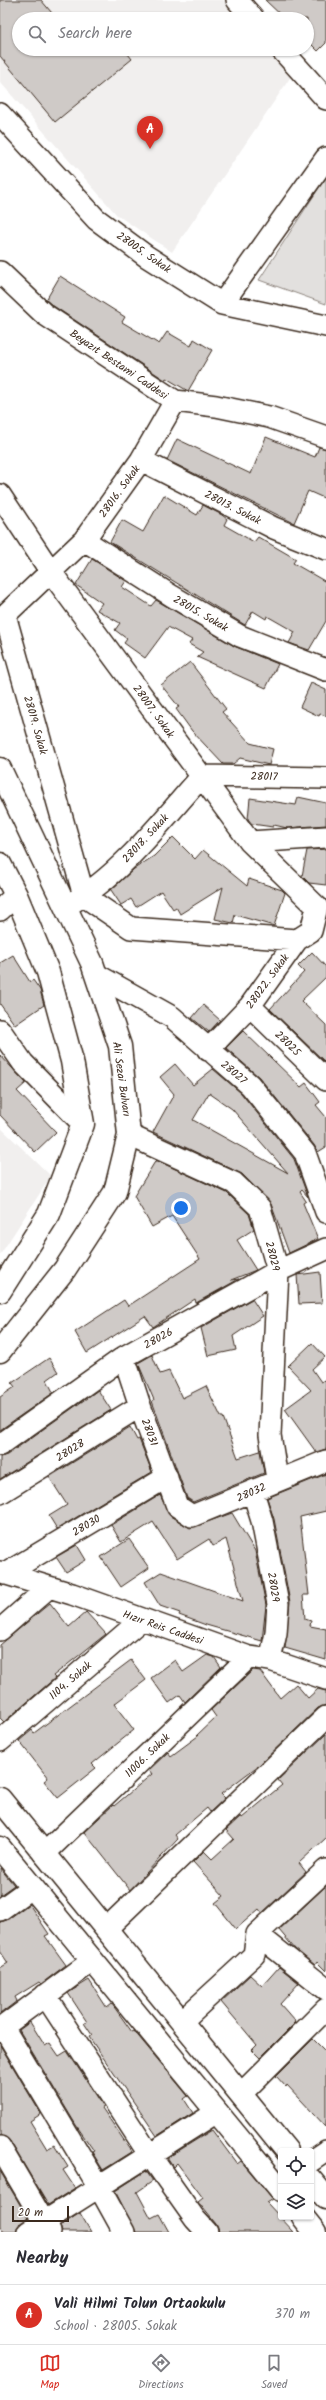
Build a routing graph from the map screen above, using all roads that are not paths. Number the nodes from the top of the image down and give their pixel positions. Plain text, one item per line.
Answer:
1 (237, 0) edge
2 (248, 12) edge
3 (287, 56) edge
4 (326, 99) edge
5 (0, 114) edge
6 (326, 158) edge
7 (0, 272) edge
8 (222, 304) junction
9 (326, 326) edge
10 (175, 401) junction
11 (326, 437) edge
12 (141, 460) junction
13 (0, 495) edge
14 (84, 540) junction
15 (326, 549) edge
16 (51, 572) junction
17 (326, 670) edge
18 (0, 769) edge
19 (202, 776) junction
20 (326, 778) edge
21 (326, 837) edge
22 (250, 842) junction
23 (0, 864) edge
24 (16, 895) junction
25 (75, 901) junction
26 (321, 905) edge
27 (0, 910) edge
28 (311, 937) edge
29 (96, 975) junction
30 (250, 1006) junction
31 (0, 1030) edge
32 (208, 1050) junction
33 (326, 1080) edge
34 (83, 1124) junction
35 (129, 1135) junction
36 (326, 1212) edge
37 (326, 1249) edge
38 (278, 1272) junction
39 (0, 1291) edge
40 (0, 1351) edge
41 (124, 1357) junction
42 (140, 1406) junction
43 (0, 1445) edge
44 (326, 1461) edge
45 (167, 1477) junction
46 (277, 1479) junction
47 (252, 1492) junction
48 (0, 1493) edge
49 (177, 1506) joint
50 (2, 1573) edge
51 (48, 1588) junction
52 (141, 1620) junction
53 (0, 1630) edge
54 (249, 1657) junction
55 (270, 1660) junction
56 (326, 1679) edge
57 (326, 1717) edge
58 (0, 1741) edge
59 (0, 1798) edge
60 (0, 1848) edge
61 (44, 1854) junction
62 (326, 1870) edge
63 (32, 1887) junction
64 (0, 1910) edge
65 (106, 1929) junction
66 (257, 1934) junction
67 (92, 1961) junction
68 (326, 1989) edge
69 (46, 1995) junction
70 (326, 2008) edge
71 (182, 2021) junction
72 (1, 2028) edge
73 (241, 2094) junction
74 (217, 2112) junction
75 (0, 2147) edge
76 (285, 2148) edge
77 (326, 2151) edge
78 (150, 2154) junction
79 (314, 2159) edge
80 (314, 2184) edge
81 (99, 2186) junction
82 (278, 2186) edge
83 (326, 2198) edge
84 (305, 2220) edge
85 (41, 2229) edge
86 (124, 2232) edge
87 (208, 2232) edge
88 (315, 2232) edge

1 - 2 street
3 - 4 street
5 - 8 street, 28005. Sokak
6 - 8 street
7 - 10 street, Beyazıt Bestami Caddesi
8 - 9 street, 28005. Sokak
10 - 11 street, Beyazıt Bestami Caddesi
10 - 12 street, 28016. Sokak
12 - 14 street, 28016. Sokak
12 - 15 street, 28013. Sokak
13 - 16 street, 28007. Sokak
14 - 16 street, 28016. Sokak
14 - 17 street, 28015. Sokak
16 - 19 street, 28007. Sokak
16 - 25 street, 28019. Sokak
18 - 25 main road, Ali Sezai Bulvarı
19 - 20 street, 28017
19 - 22 street, 28007. Sokak
19 - 25 street, 28018. Sokak
21 - 22 street
22 - 26 street, 28007. Sokak
23 - 24 main road
24 - 27 street
24 - 34 main road
25 - 28 street
25 - 29 main road, Ali Sezai Bulvarı
26 - 28 street, 28022. Sokak
28 - 30 street, 28022. Sokak
29 - 32 street, 28027
29 - 35 main road, Ali Sezai Bulvarı
30 - 32 street, 28022. Sokak
30 - 33 street, 28025
31 - 34 street
32 - 36 street, 28027
34 - 39 main road
35 - 38 street, 28029
35 - 40 main road, Ali Sezai Bulvarı
37 - 38 street, 28026
38 - 41 street, 28026
38 - 46 street, 28029
41 - 42 street, 28031
41 - 43 street, 28026
42 - 45 street, 28031
42 - 48 street, 28028
44 - 46 street, 28032
45 - 49 street, 28031
45 - 50 street, 28030
46 - 47 street, 28032
47 - 49 street, 28032
47 - 55 street, 28029
50 - 51 street, Hızır Reis Caddesi
51 - 52 street, Hızır Reis Caddesi
51 - 53 street
52 - 54 street, Hızır Reis Caddesi
52 - 58 street, 1104. Sokak
54 - 55 street, Hızır Reis Caddesi
54 - 61 street, 11006. Sokak
55 - 56 street, Hızır Reis Caddesi
57 - 65 street
59 - 61 main road
60 - 63 main road
61 - 65 main road
62 - 66 street
63 - 64 street
63 - 67 main road
65 - 71 main road
66 - 68 street
66 - 71 street
67 - 69 street
67 - 74 main road
69 - 72 street
69 - 78 street
70 - 73 street
71 - 73 main road
72 - 81 street
73 - 76 main road
74 - 78 street
74 - 82 main road
75 - 85 street
77 - 79 street
78 - 81 street
78 - 87 street
80 - 83 main road
81 - 85 street
81 - 86 street
84 - 88 main road

